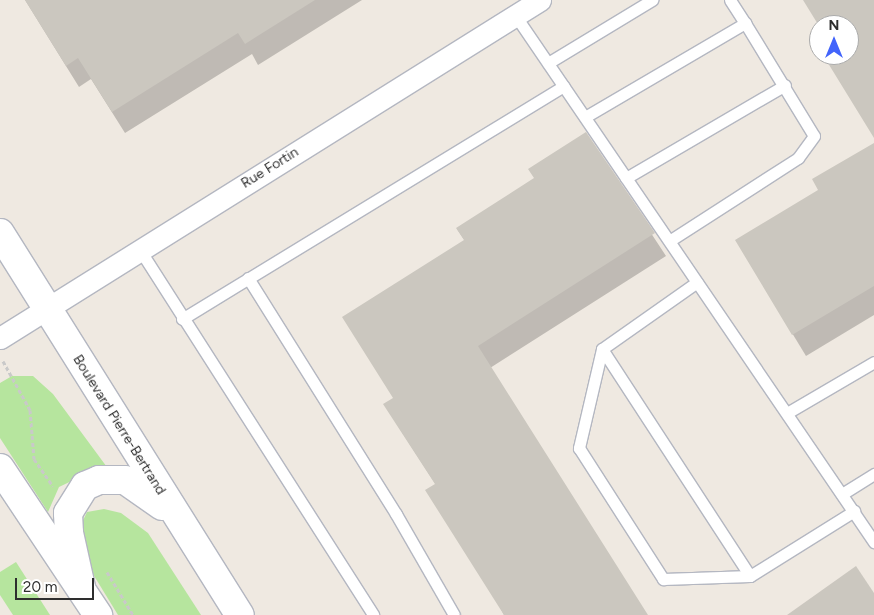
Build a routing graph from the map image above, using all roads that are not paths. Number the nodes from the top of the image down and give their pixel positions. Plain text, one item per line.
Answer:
1 (540, 0) edge
2 (652, 0) edge
3 (730, 0) edge
4 (515, 15) junction
5 (745, 23) junction
6 (548, 63) junction
7 (564, 86) junction
8 (785, 86) junction
9 (585, 117) junction
10 (626, 178) junction
11 (0, 233) edge
12 (669, 241) junction
13 (140, 250) junction
14 (248, 278) junction
15 (698, 282) junction
16 (47, 308) junction
17 (182, 319) junction
18 (0, 338) edge
19 (602, 349) junction
20 (874, 362) edge
21 (787, 413) junction
22 (0, 468) edge
23 (874, 474) edge
24 (842, 494) junction
25 (854, 511) junction
26 (179, 520) junction
27 (874, 542) edge
28 (750, 576) junction
29 (81, 587) junction
30 (98, 615) edge
31 (240, 615) edge
32 (373, 615) edge
33 (454, 615) edge

1 - 4 street, Rue Fortin
2 - 6 lane
3 - 5 lane
4 - 6 lane
4 - 13 street, Rue Fortin
5 - 8 lane
5 - 9 lane
6 - 7 lane
7 - 9 lane
7 - 14 lane
8 - 10 lane
8 - 12 lane
9 - 10 lane
10 - 12 lane
11 - 16 main road, Boulevard Pierre-Bertrand
12 - 15 lane
13 - 16 street, Rue Fortin
13 - 17 lane
14 - 17 lane
14 - 33 lane
15 - 19 lane
15 - 21 lane
16 - 18 street, Rue Fortin
16 - 26 main road, Boulevard Pierre-Bertrand
17 - 32 lane
19 - 28 lane
19 - 28 lane
20 - 21 lane
21 - 24 lane
22 - 29 main road
23 - 24 lane
24 - 25 lane
25 - 27 lane
25 - 28 lane
26 - 29 main road
26 - 31 main road, Boulevard Pierre-Bertrand
29 - 30 main road

